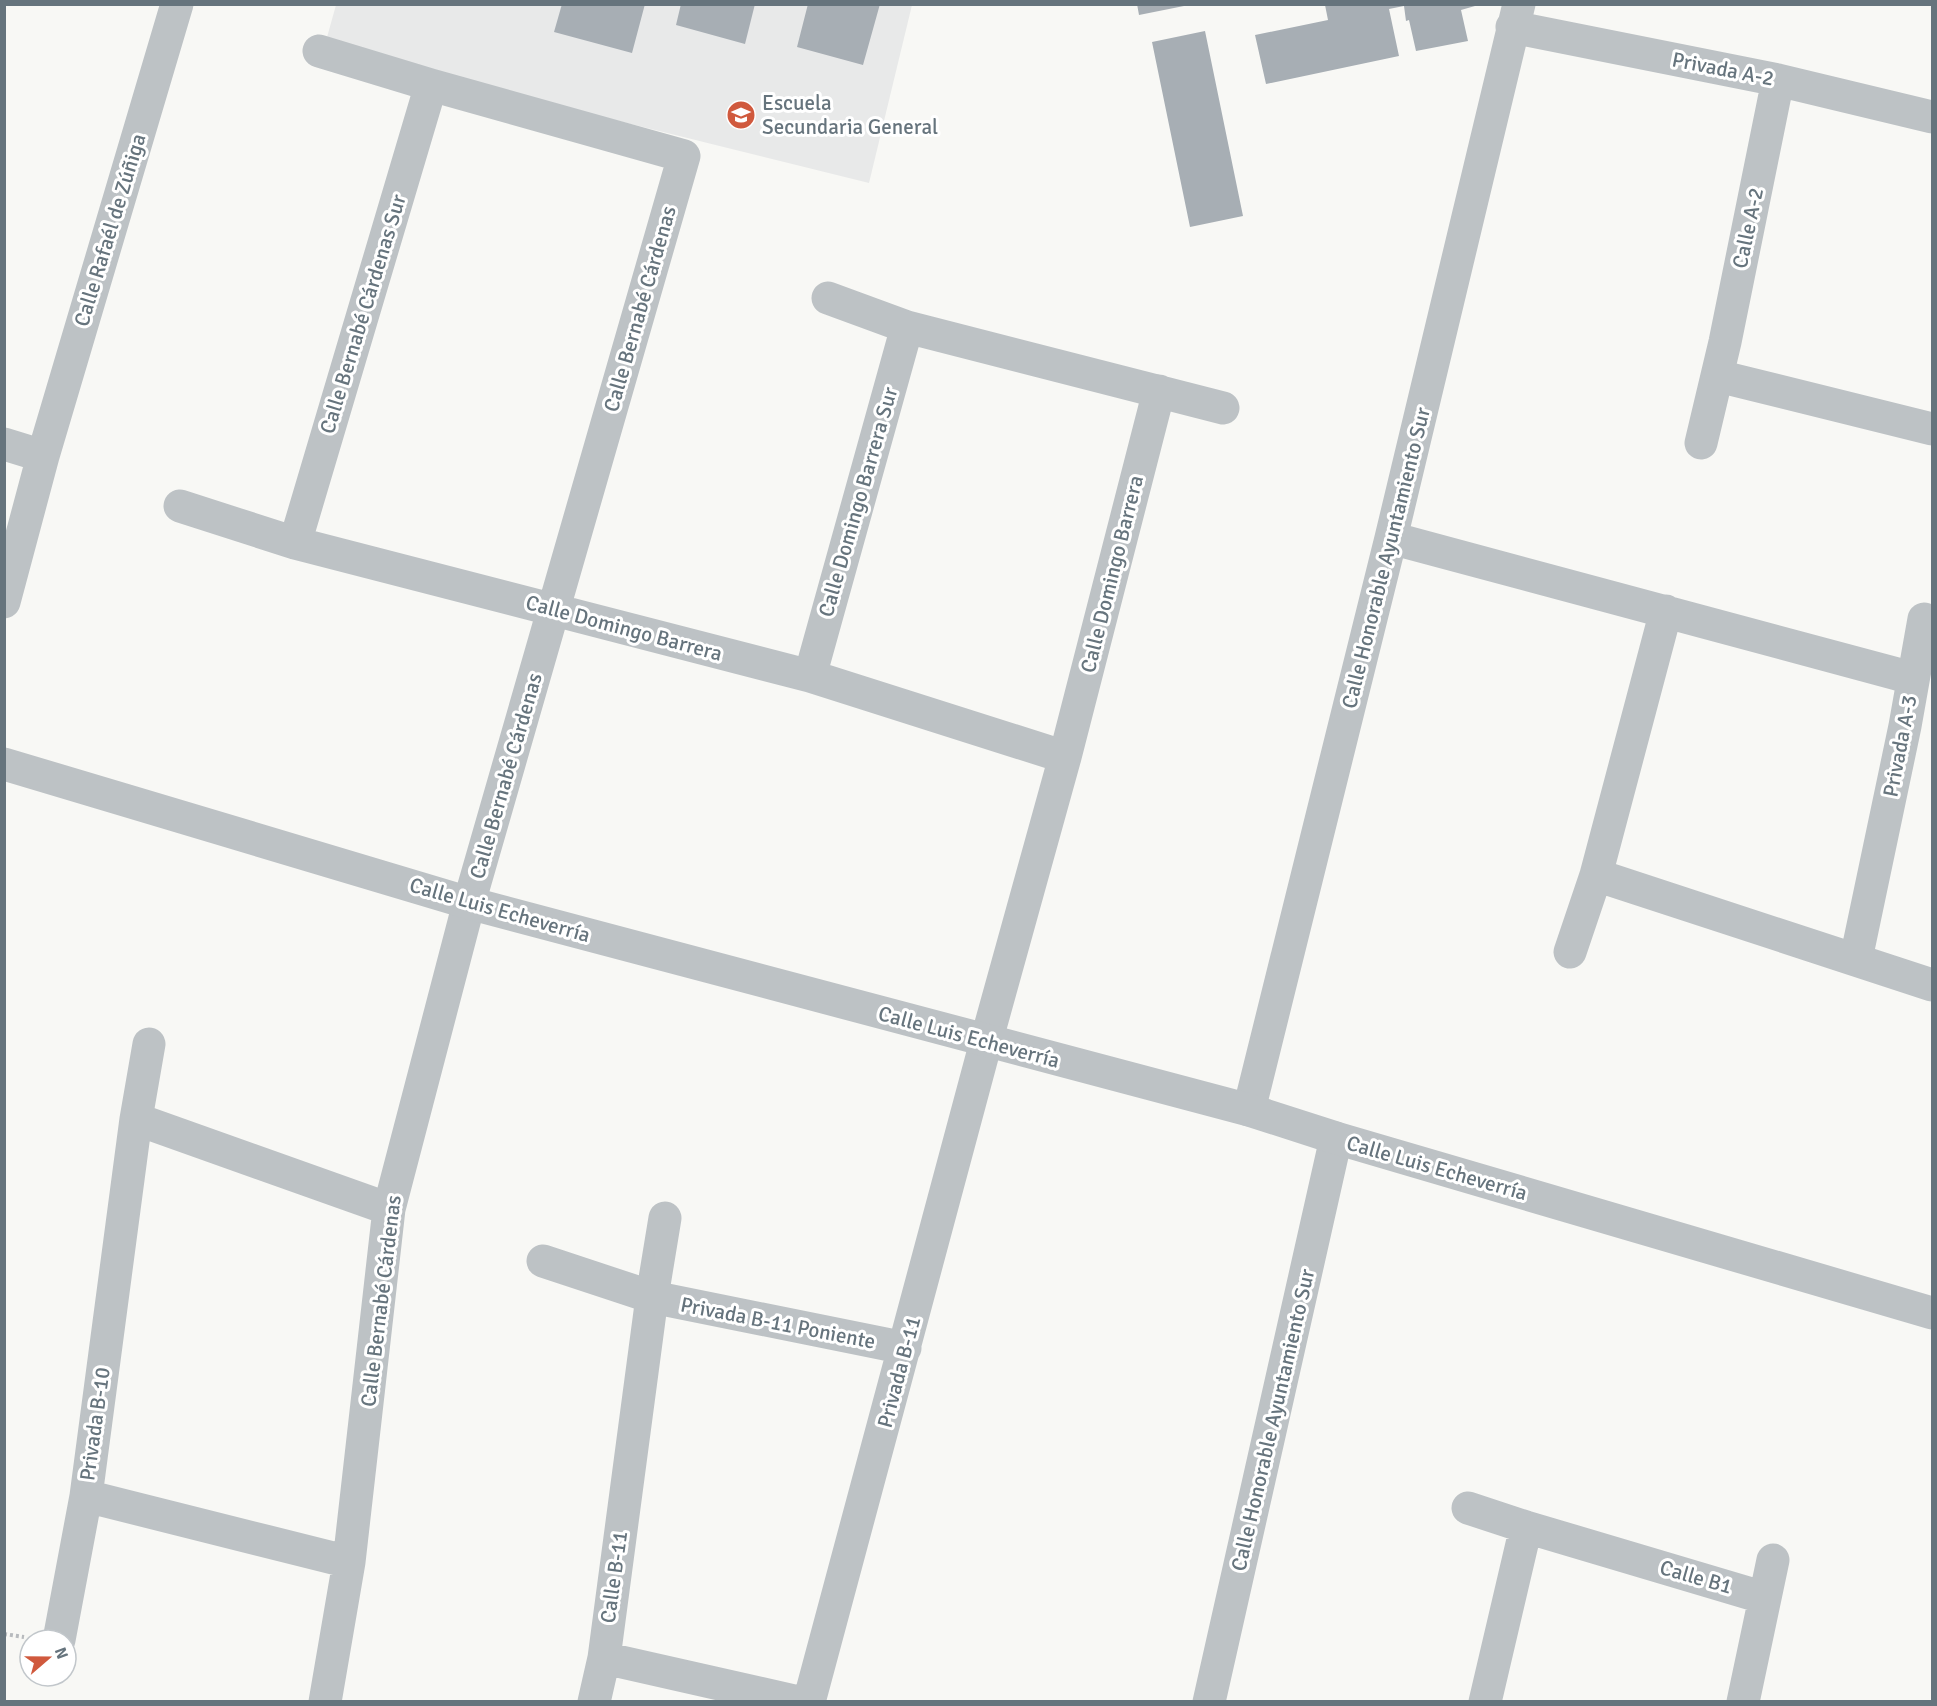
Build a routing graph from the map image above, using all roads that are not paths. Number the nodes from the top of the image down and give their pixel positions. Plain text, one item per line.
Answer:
1 (173, 6) edge
2 (1515, 16) edge
3 (319, 51) dead end
4 (1778, 80) junction
5 (431, 85) junction
6 (1932, 117) edge
7 (828, 298) dead end
8 (907, 327) junction
9 (1718, 376) junction
10 (1159, 391) junction
11 (1223, 408) dead end
12 (1932, 429) edge
13 (1701, 443) dead end
14 (4, 444) edge
15 (43, 456) junction
16 (180, 506) dead end
17 (1391, 537) junction
18 (296, 543) junction
19 (4, 602) edge
20 (555, 610) junction
21 (1666, 611) junction
22 (1924, 619) dead end
23 (810, 676) junction
24 (1912, 678) junction
25 (1065, 757) junction
26 (4, 764) edge
27 (1596, 875) junction
28 (470, 903) junction
29 (1570, 952) dead end
30 (1856, 959) junction
31 (1932, 985) edge
32 (986, 1042) junction
33 (148, 1044) dead end
34 (1249, 1110) junction
35 (136, 1119) junction
36 (1336, 1138) junction
37 (389, 1209) junction
38 (665, 1218) dead end
39 (543, 1261) dead end
40 (652, 1298) junction
41 (1932, 1313) edge
42 (905, 1348) junction
43 (86, 1496) junction
44 (1468, 1508) dead end
45 (1526, 1527) junction
46 (1773, 1560) dead end
47 (349, 1562) junction
48 (1765, 1598) junction
49 (61, 1628) edge
50 (604, 1658) junction
51 (325, 1701) edge
52 (594, 1701) edge
53 (799, 1701) edge
54 (809, 1701) edge
55 (1209, 1701) edge
56 (1485, 1701) edge
57 (1743, 1701) edge

1 - 15 street, Calle Rafaél de Zúñiga
2 - 4 street, Privada A-2
2 - 17 street, Calle Honorable Ayuntamiento Sur
3 - 5 street
4 - 6 street, Privada A-2
4 - 9 street, Calle A-2
5 - 18 street, Calle Bernabé Cárdenas Sur
5 - 20 street, Calle Bernabé Cárdenas
7 - 8 street
8 - 10 street
8 - 23 street, Calle Domingo Barrera Sur
9 - 12 street
9 - 13 street, Calle A-2
10 - 11 street
10 - 25 street, Calle Domingo Barrera
14 - 15 street
15 - 19 street, Calle Rafaél de Zúñiga
16 - 18 street, Calle Domingo Barrera
17 - 21 street, Privada A-3
17 - 34 street, Calle Honorable Ayuntamiento Sur
18 - 20 street, Calle Domingo Barrera
20 - 23 street, Calle Domingo Barrera
20 - 28 street, Calle Bernabé Cárdenas
21 - 24 street, Privada A-3
21 - 27 street
22 - 24 street
23 - 25 street, Calle Domingo Barrera
24 - 30 street, Privada A-3
25 - 32 street, Calle Domingo Barrera
26 - 28 street, Calle Luis Echeverría
27 - 29 street
27 - 30 street
28 - 32 street, Calle Luis Echeverría
28 - 37 street, Calle Bernabé Cárdenas
30 - 31 street
32 - 34 street, Calle Luis Echeverría
32 - 42 street, Privada B-11
33 - 35 street, Privada B-10
34 - 36 street, Calle Luis Echeverría
35 - 37 street
35 - 43 street, Privada B-10
36 - 41 street, Calle Luis Echeverría
36 - 55 street, Calle Honorable Ayuntamiento Sur
37 - 47 street, Calle Bernabé Cárdenas
38 - 40 street
39 - 40 street, Privada B-11 Poniente
40 - 42 street, Privada B-11 Poniente
40 - 50 street, Calle B-11
42 - 54 street, Privada B-11
43 - 47 street, Privada B-10
43 - 49 street
44 - 45 street, Calle B1
45 - 48 street, Calle B1
45 - 56 street
46 - 48 street
47 - 51 street, Calle Bernabé Cárdenas
48 - 57 street
50 - 52 street, Calle B-11
50 - 53 street

